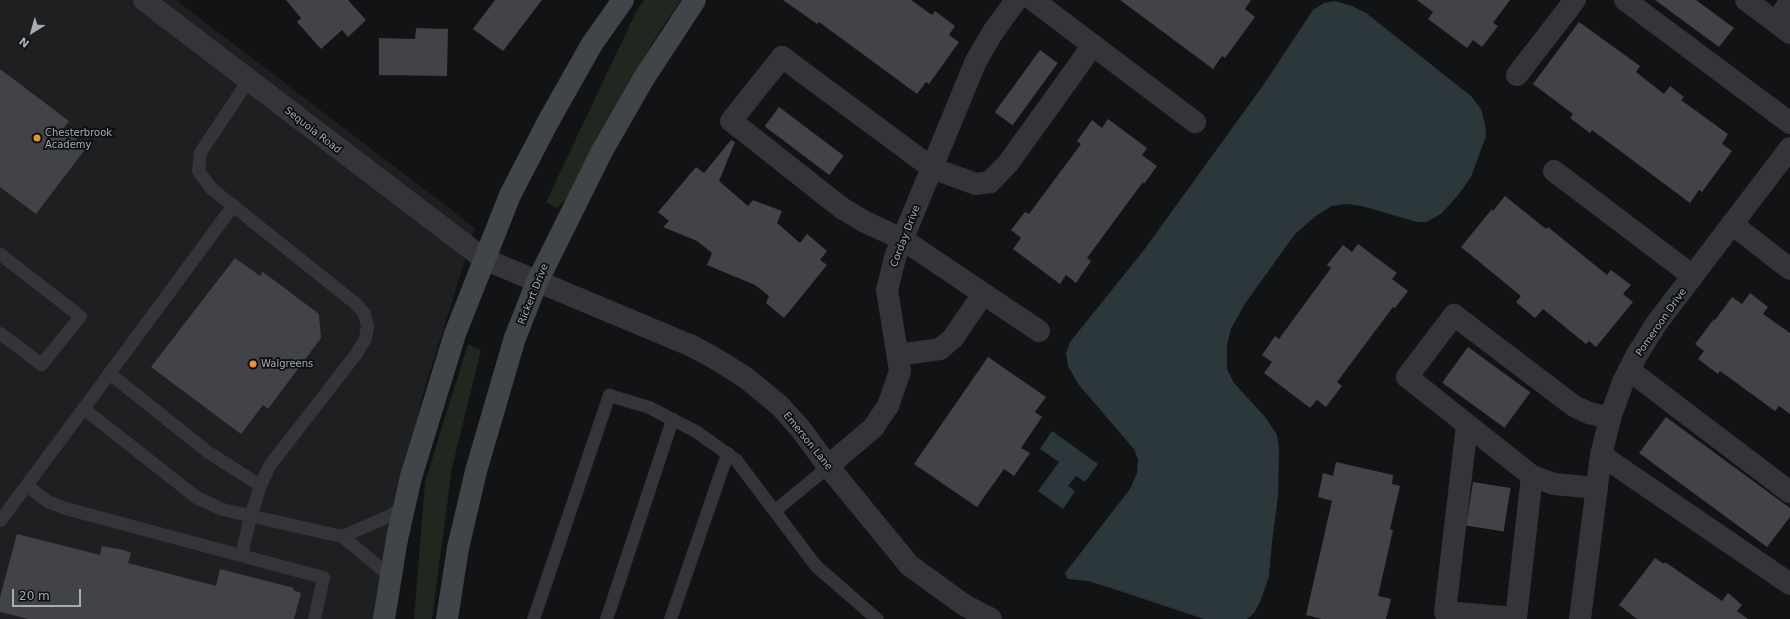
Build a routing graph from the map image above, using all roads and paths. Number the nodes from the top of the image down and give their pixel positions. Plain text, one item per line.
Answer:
1 (144, 0) edge
2 (623, 0) edge
3 (695, 0) edge
4 (1033, 0) edge
5 (1575, 0) edge
6 (1625, 0) edge
7 (1746, 0) edge
8 (1790, 2) edge
9 (1008, 3) edge
10 (1783, 28) edge
11 (1093, 45) junction
12 (1517, 75) dead end
13 (248, 80) junction
14 (1195, 122) dead end
15 (1790, 123) edge
16 (1790, 148) edge
17 (932, 168) junction
18 (1554, 171) dead end
19 (233, 205) junction
20 (1732, 224) junction
21 (902, 240) junction
22 (0, 254) edge
23 (484, 259) junction
24 (1790, 269) edge
25 (1693, 276) junction
26 (537, 282) junction
27 (982, 294) junction
28 (1039, 331) dead end
29 (0, 333) edge
30 (898, 355) junction
31 (1629, 370) junction
32 (109, 373) junction
33 (83, 408) junction
34 (1610, 418) junction
35 (672, 419) junction
36 (1466, 425) junction
37 (727, 453) junction
38 (1601, 455) junction
39 (828, 466) junction
40 (1532, 476) junction
41 (26, 485) junction
42 (260, 485) junction
43 (1597, 488) junction
44 (1790, 492) edge
45 (405, 504) junction
46 (775, 510) junction
47 (250, 516) junction
48 (0, 520) edge
49 (342, 536) junction
50 (241, 555) junction
51 (1787, 576) edge
52 (391, 577) junction
53 (314, 619) edge
54 (384, 619) edge
55 (446, 619) edge
56 (533, 619) edge
57 (606, 619) edge
58 (670, 619) edge
59 (876, 619) edge
60 (991, 619) edge
61 (1580, 619) edge

1 - 13 street, Sequoia Road
2 - 23 street
3 - 26 street, Rickert Drive
4 - 11 street
5 - 12 street
6 - 15 street
7 - 10 street
8 - 10 street
9 - 17 street, Corday Drive
11 - 14 street
11 - 17 street
13 - 19 lane
13 - 23 street, Sequoia Road
16 - 20 street, Pomeroon Drive
17 - 21 street, Corday Drive
17 - 21 street
18 - 25 street
19 - 32 lane
19 - 42 lane
20 - 24 street
20 - 25 street, Pomeroon Drive
21 - 27 street
21 - 30 street, Corday Drive
22 - 29 lane
23 - 26 street, Emerson Lane
23 - 45 street
25 - 31 street, Pomeroon Drive
26 - 39 street, Emerson Lane
26 - 55 street, Rickert Drive
27 - 28 street
27 - 30 street
30 - 39 street, Corday Drive
31 - 34 street, Pomeroon Drive
31 - 44 street
32 - 33 lane
32 - 42 lane
33 - 41 lane
33 - 47 lane
34 - 36 street
34 - 38 street, Pomeroon Drive
35 - 37 lane
35 - 56 lane
35 - 57 lane
36 - 40 street
36 - 40 street
37 - 46 lane
37 - 58 lane
38 - 43 street, Pomeroon Drive
38 - 51 street
39 - 46 lane
39 - 60 street, Emerson Lane
40 - 43 street
41 - 48 lane
41 - 50 lane
42 - 47 lane
43 - 61 street, Pomeroon Drive
45 - 49 lane
45 - 52 street
46 - 59 lane
47 - 49 lane
47 - 50 lane
49 - 52 lane
50 - 53 lane
52 - 54 street

